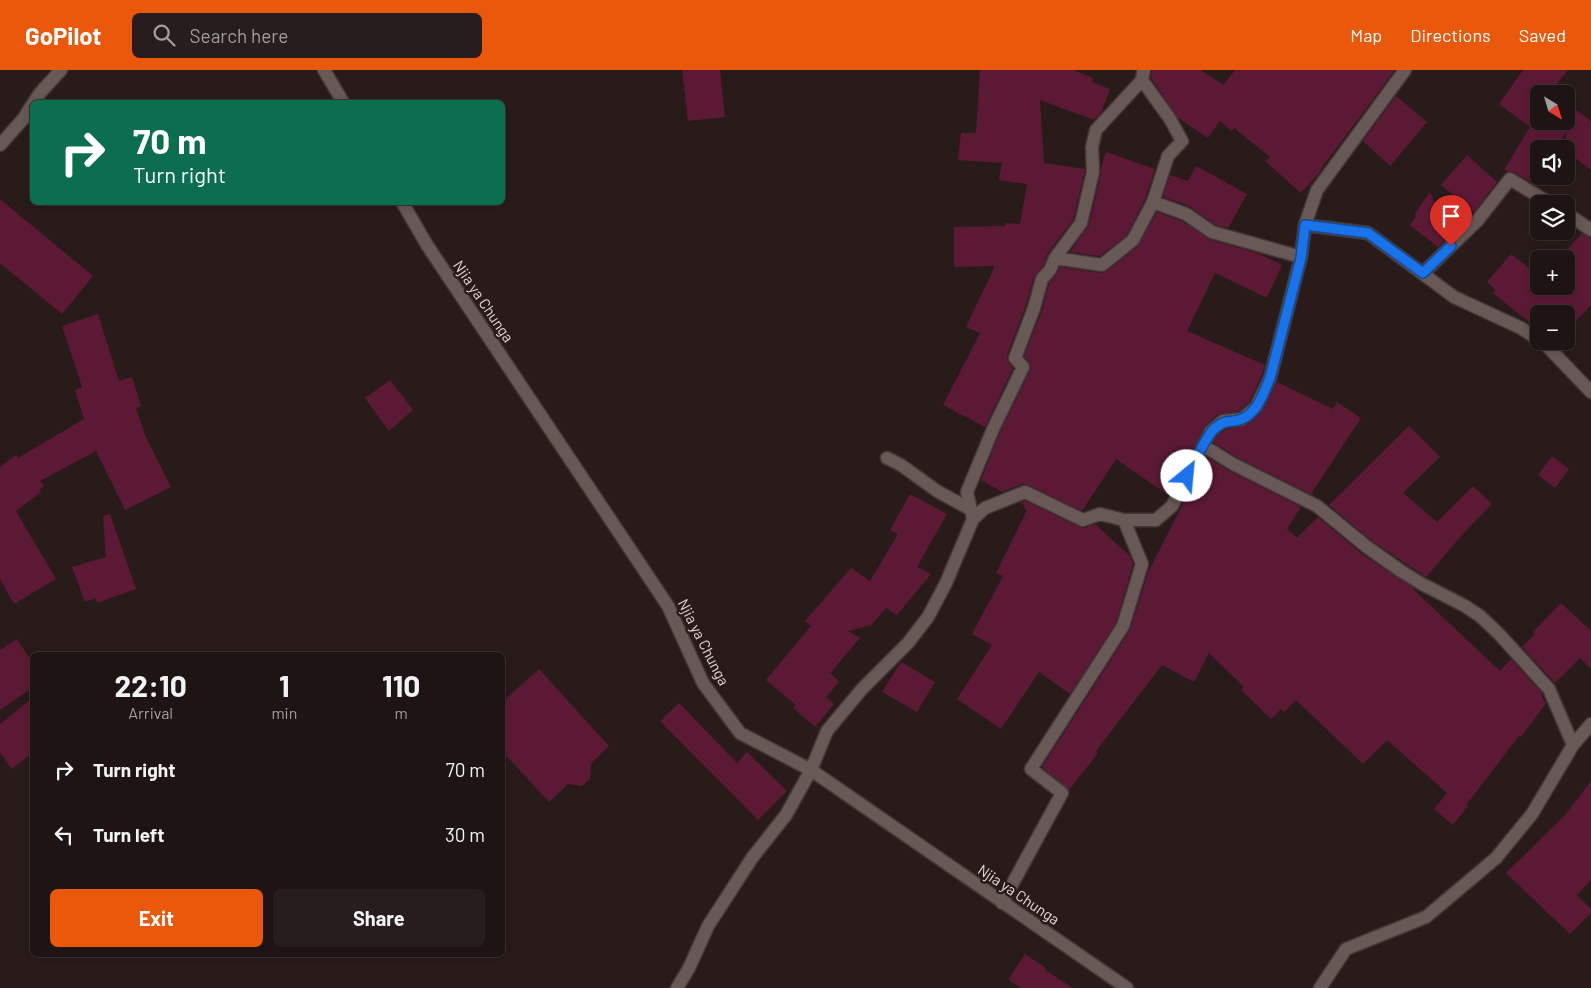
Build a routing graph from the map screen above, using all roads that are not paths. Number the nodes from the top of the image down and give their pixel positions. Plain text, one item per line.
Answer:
1 (61, 70) edge
2 (324, 70) edge
3 (1406, 70) edge
4 (1143, 73) edge
5 (36, 100) edge
6 (342, 100) edge
7 (30, 109) edge
8 (0, 145) edge
9 (1536, 195) edge
10 (1154, 202) junction
11 (404, 205) edge
12 (1575, 219) edge
13 (1305, 225) junction
14 (1591, 230) edge
15 (1055, 258) junction
16 (1301, 258) junction
17 (1423, 273) junction
18 (1530, 334) edge
19 (1551, 350) edge
20 (1591, 392) edge
21 (1204, 446) junction
22 (887, 458) dead end
23 (972, 514) junction
24 (1124, 520) junction
25 (1591, 724) edge
26 (1574, 745) junction
27 (811, 770) junction
28 (1002, 903) junction
29 (677, 988) edge
30 (1127, 988) edge
31 (1320, 988) edge

1 - 5 street
2 - 6 street
3 - 13 street
4 - 10 street
4 - 15 street
7 - 8 street
9 - 17 street
10 - 15 street
10 - 16 street
11 - 27 street, Njia ya Chunga
12 - 14 street
13 - 16 street
13 - 17 street
15 - 23 street
16 - 21 street
17 - 18 street
19 - 20 street
21 - 24 street
21 - 26 street
22 - 23 street
23 - 24 street
23 - 27 street
24 - 28 street
25 - 26 street
26 - 31 street
27 - 28 street, Njia ya Chunga
27 - 29 street
28 - 30 street, Njia ya Chunga

